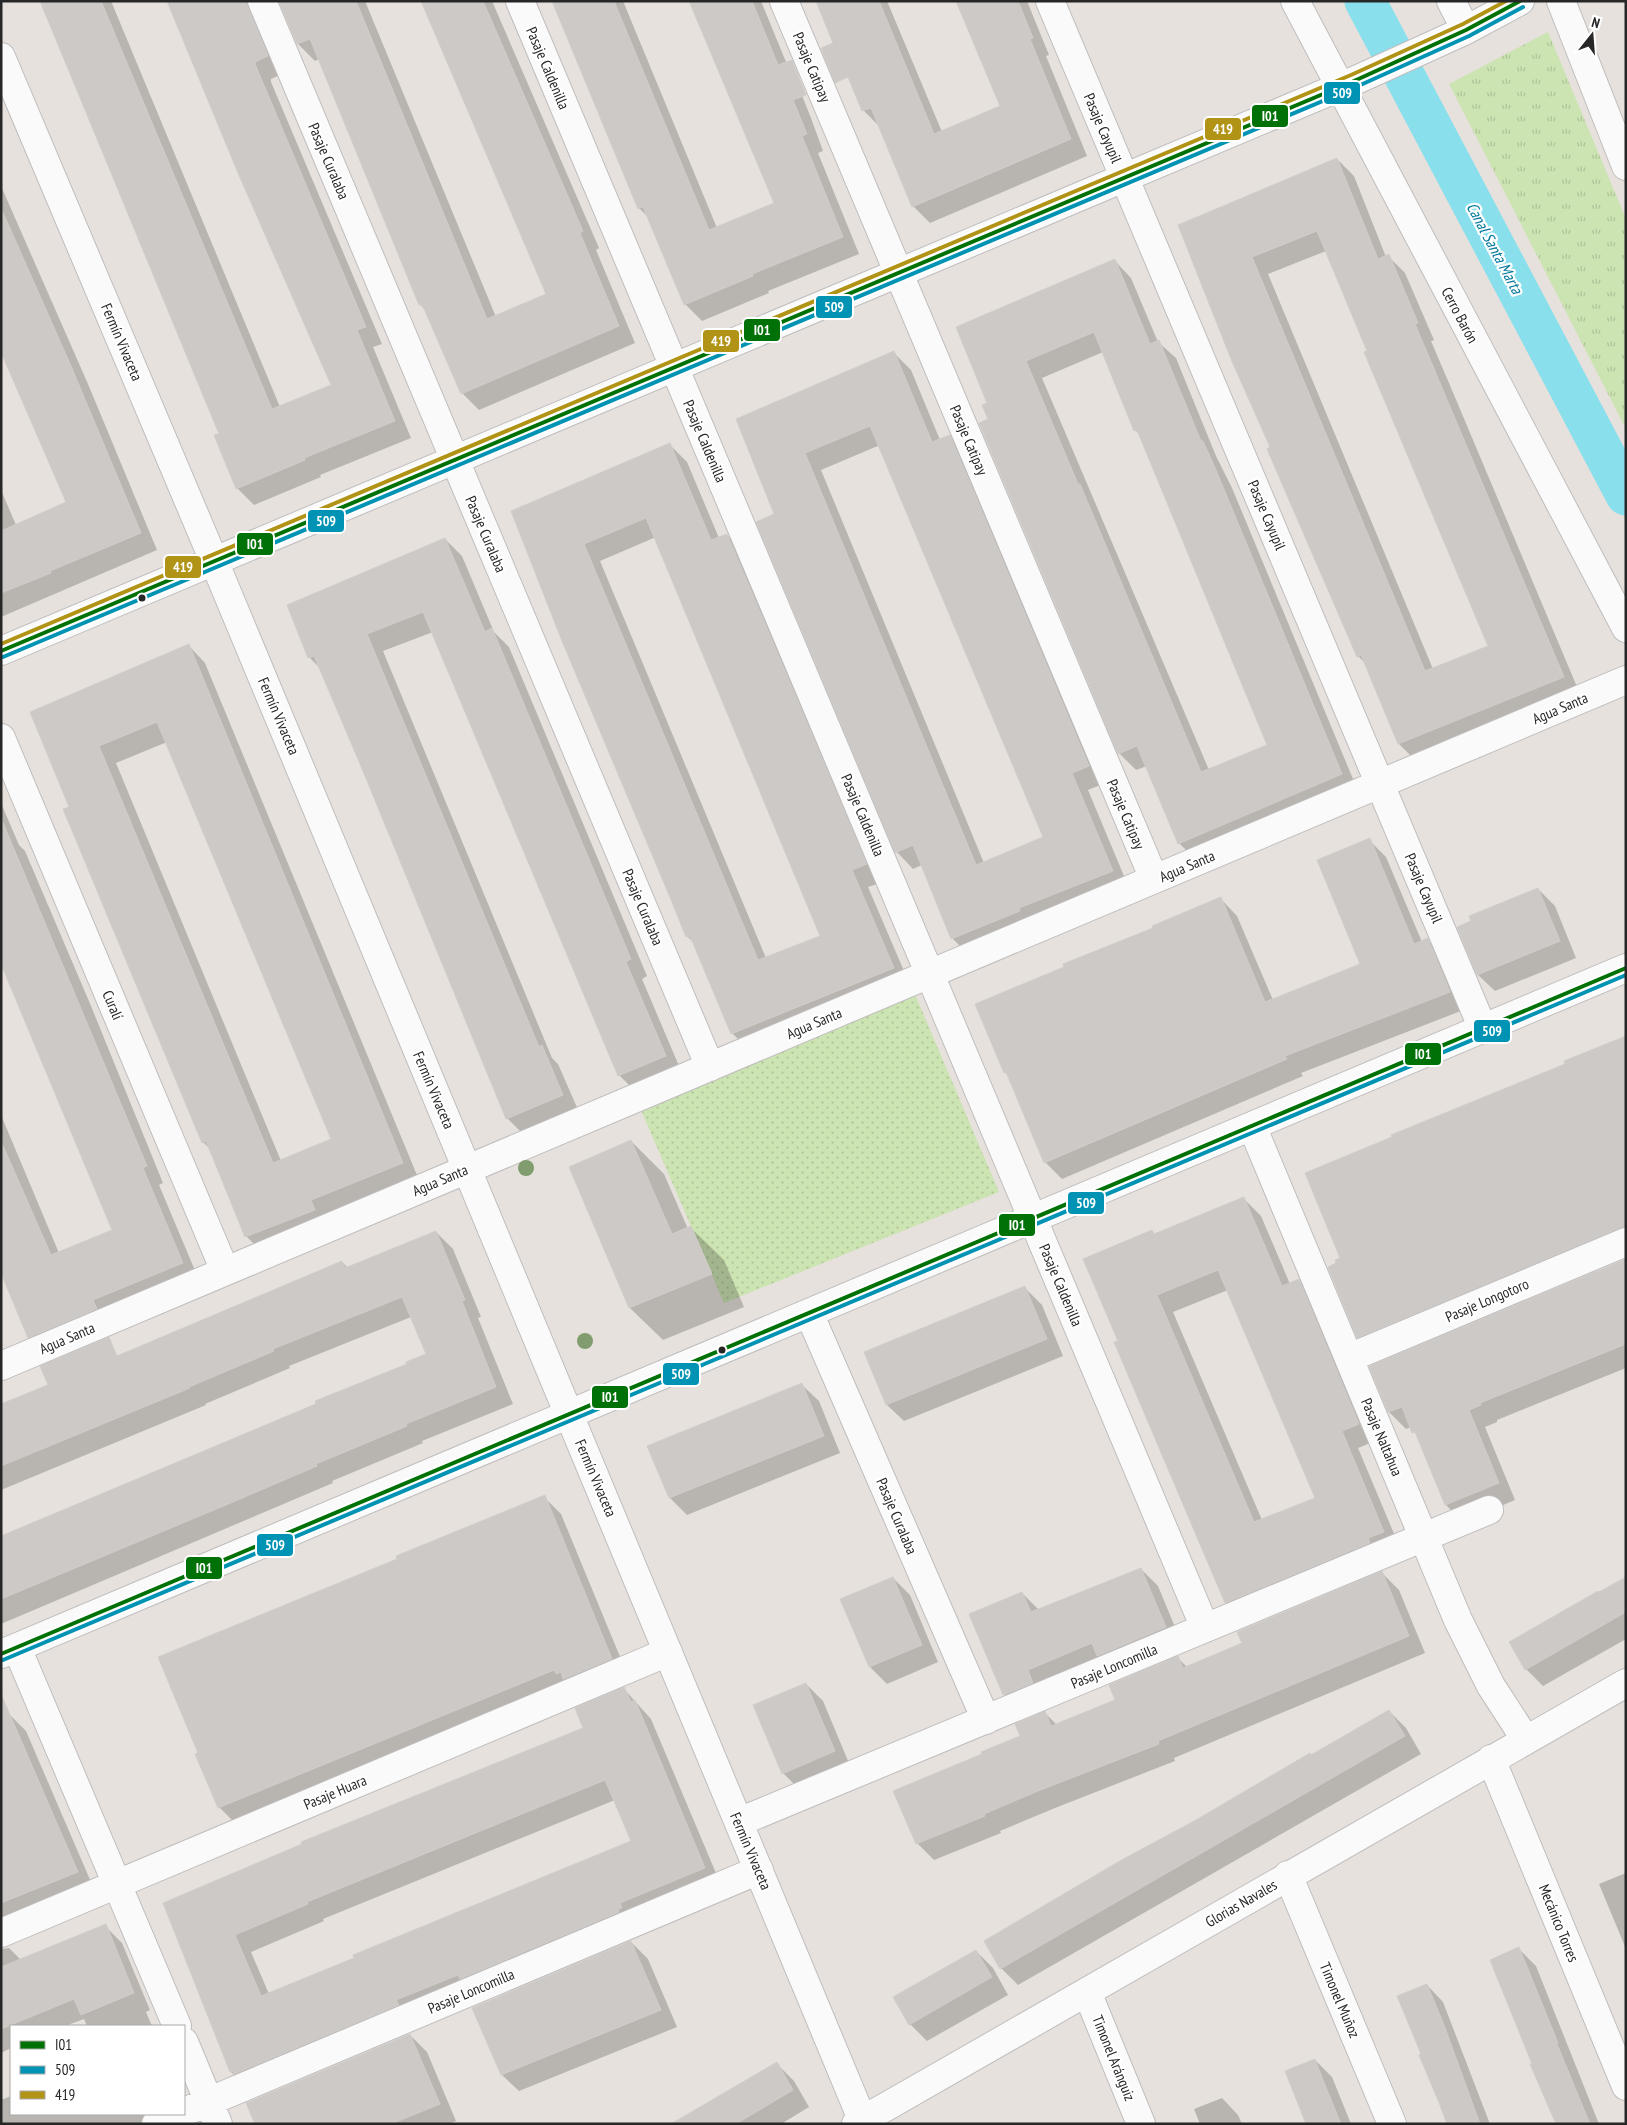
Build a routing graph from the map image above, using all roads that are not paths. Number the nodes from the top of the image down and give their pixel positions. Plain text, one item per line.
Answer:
1 (262, 1) edge
2 (520, 1) edge
3 (784, 1) edge
4 (1050, 1) edge
5 (1295, 1) edge
6 (1451, 1) edge
7 (1520, 1) edge
8 (1561, 1) edge
9 (1466, 30) junction
10 (1, 57) edge
11 (1347, 84) junction
12 (1626, 166) edge
13 (1125, 178) junction
14 (899, 274) junction
15 (674, 368) junction
16 (455, 460) junction
17 (214, 561) junction
18 (1626, 628) edge
19 (1, 651) edge
20 (1626, 680) edge
21 (1, 738) edge
22 (1380, 784) junction
23 (1154, 879) junction
24 (1626, 968) edge
25 (930, 974) junction
26 (1483, 1029) junction
27 (710, 1067) junction
28 (1252, 1126) junction
29 (467, 1169) junction
30 (1033, 1218) junction
31 (1626, 1242) edge
32 (225, 1271) junction
33 (809, 1313) junction
34 (1349, 1358) junction
35 (1, 1366) edge
36 (569, 1414) junction
37 (1489, 1510) dead end
38 (1424, 1537) junction
39 (1205, 1628) junction
40 (9, 1651) edge
41 (668, 1652) junction
42 (1626, 1683) edge
43 (986, 1720) junction
44 (1526, 1740) junction
45 (1491, 1760) junction
46 (739, 1822) junction
47 (759, 1870) junction
48 (1288, 1875) junction
49 (117, 1884) junction
50 (1, 1933) edge
51 (1086, 1992) junction
52 (177, 2025) edge
53 (185, 2044) edge
54 (1626, 2086) edge
55 (185, 2112) edge
56 (214, 2113) edge
57 (178, 2115) edge
58 (861, 2122) edge
59 (156, 2124) edge
60 (1141, 2124) edge
61 (1392, 2124) edge

1 - 16 street, Pasaje Curalaba
2 - 15 street, Pasaje Caldenilla
3 - 14 street, Pasaje Catipay
4 - 13 street, Pasaje Cayupil
5 - 11 street, Cerro Barón
6 - 9 street
7 - 9 street
8 - 12 street
9 - 11 street
10 - 17 street, Fermín Vivaceta
11 - 13 street
11 - 18 street, Cerro Barón
13 - 14 street
13 - 22 street, Pasaje Cayupil
14 - 15 street
14 - 23 street, Pasaje Catipay
15 - 16 street
15 - 25 street, Pasaje Caldenilla
16 - 17 street
16 - 27 street, Pasaje Curalaba
17 - 19 street
17 - 29 street, Fermín Vivaceta
20 - 22 street, Agua Santa
21 - 32 street, Curalí
22 - 23 street, Agua Santa
22 - 26 street, Pasaje Cayupil
23 - 25 street, Agua Santa
24 - 26 street
25 - 27 street, Agua Santa
25 - 30 street, Pasaje Caldenilla
26 - 28 street
27 - 29 street, Agua Santa
28 - 30 street
28 - 34 street, Pasaje Naltahua
29 - 32 street, Agua Santa
29 - 36 street, Fermín Vivaceta
30 - 33 street
30 - 39 street, Pasaje Caldenilla
31 - 34 street, Pasaje Longotoro
32 - 35 street, Agua Santa
33 - 36 street
33 - 43 street, Pasaje Curalaba
34 - 38 street, Pasaje Naltahua
36 - 40 street
36 - 41 street, Fermín Vivaceta
37 - 38 street, Pasaje Loncomilla
38 - 39 street, Pasaje Loncomilla
38 - 44 street, Pasaje Naltahua
39 - 43 street, Pasaje Loncomilla
40 - 49 street
41 - 46 street, Fermín Vivaceta
41 - 49 street, Pasaje Huara
42 - 44 street, Glorias Navales
43 - 46 street, Pasaje Loncomilla
44 - 45 street, Glorias Navales
45 - 48 street, Glorias Navales
45 - 54 street, Mecánico Torres
46 - 47 street, Fermín Vivaceta
47 - 56 street, Pasaje Loncomilla
47 - 58 street, Fermín Vivaceta
48 - 51 street, Glorias Navales
48 - 61 street, Timonel Muñoz
49 - 50 street, Pasaje Huara
49 - 52 street
51 - 58 street, Glorias Navales
51 - 60 street, Timonel Aránguiz
53 - 56 street
55 - 56 street, Pasaje Loncomilla
57 - 59 street

